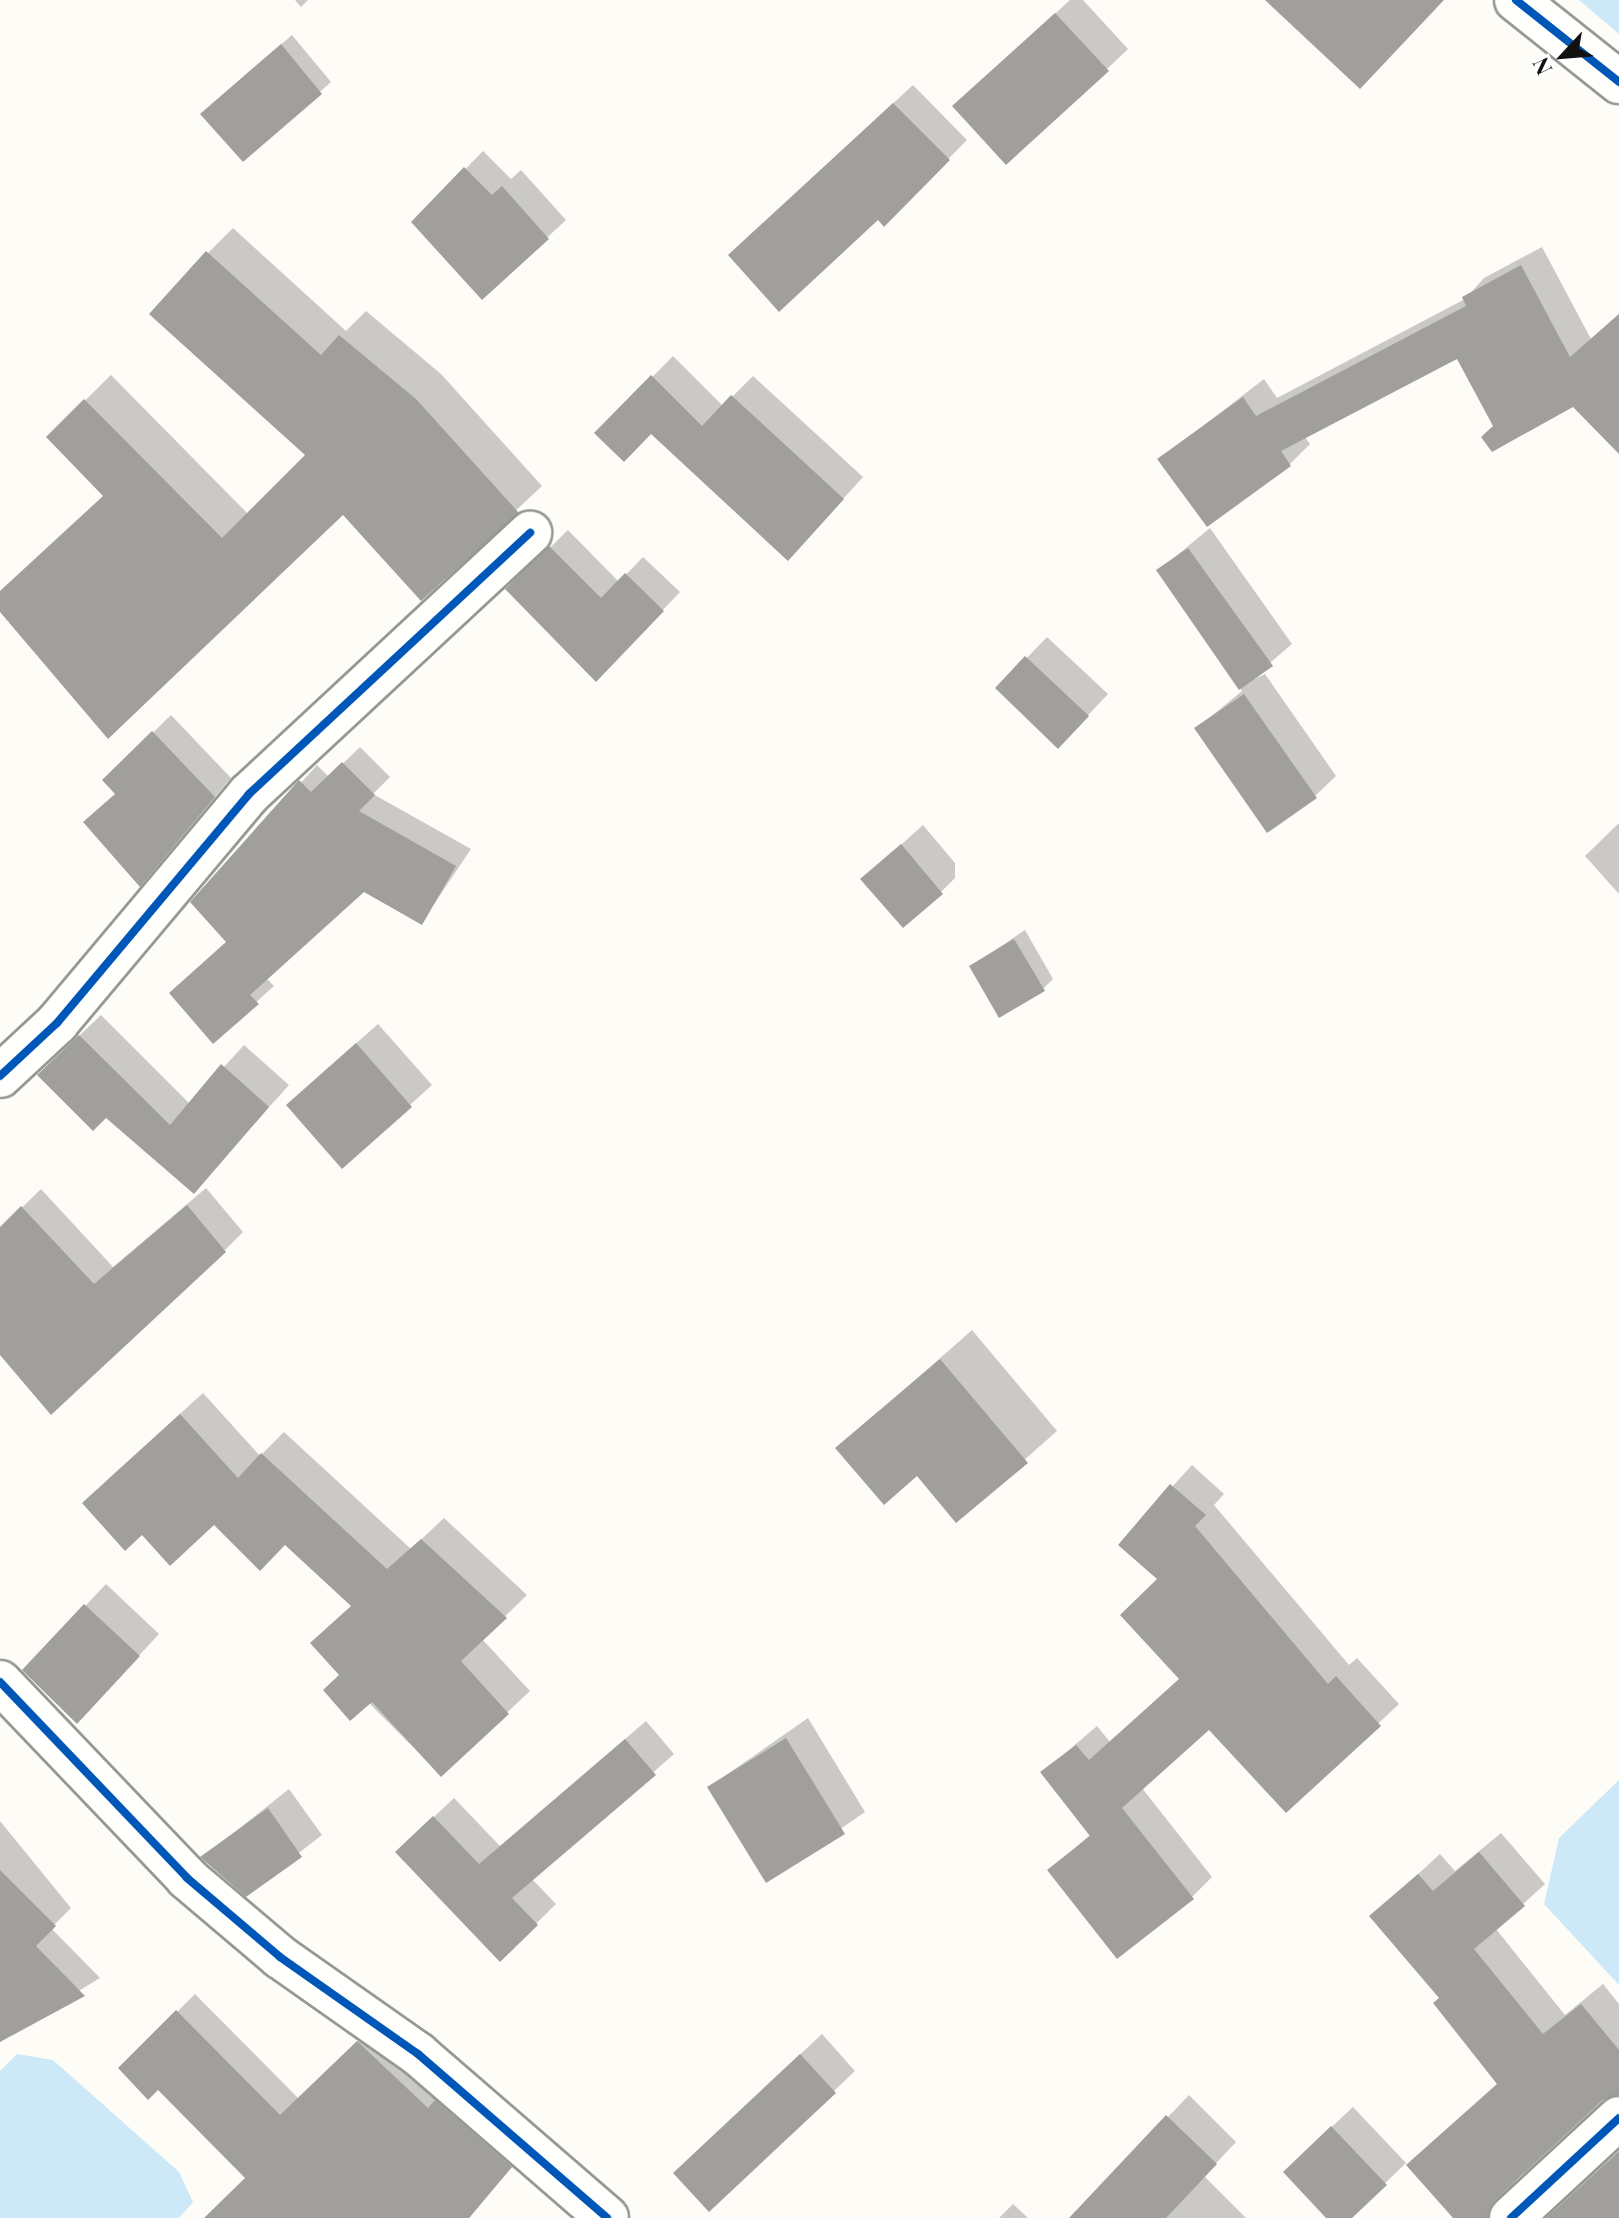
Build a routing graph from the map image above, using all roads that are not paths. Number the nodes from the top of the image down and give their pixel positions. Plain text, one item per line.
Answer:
1 (1516, 0) edge
2 (1619, 82) edge
3 (530, 533) dead end
4 (0, 1076) edge
5 (0, 1682) edge
6 (1619, 2118) edge
7 (607, 2218) edge
8 (1511, 2218) edge

1 - 2 street
3 - 4 street
5 - 7 street
6 - 8 street

